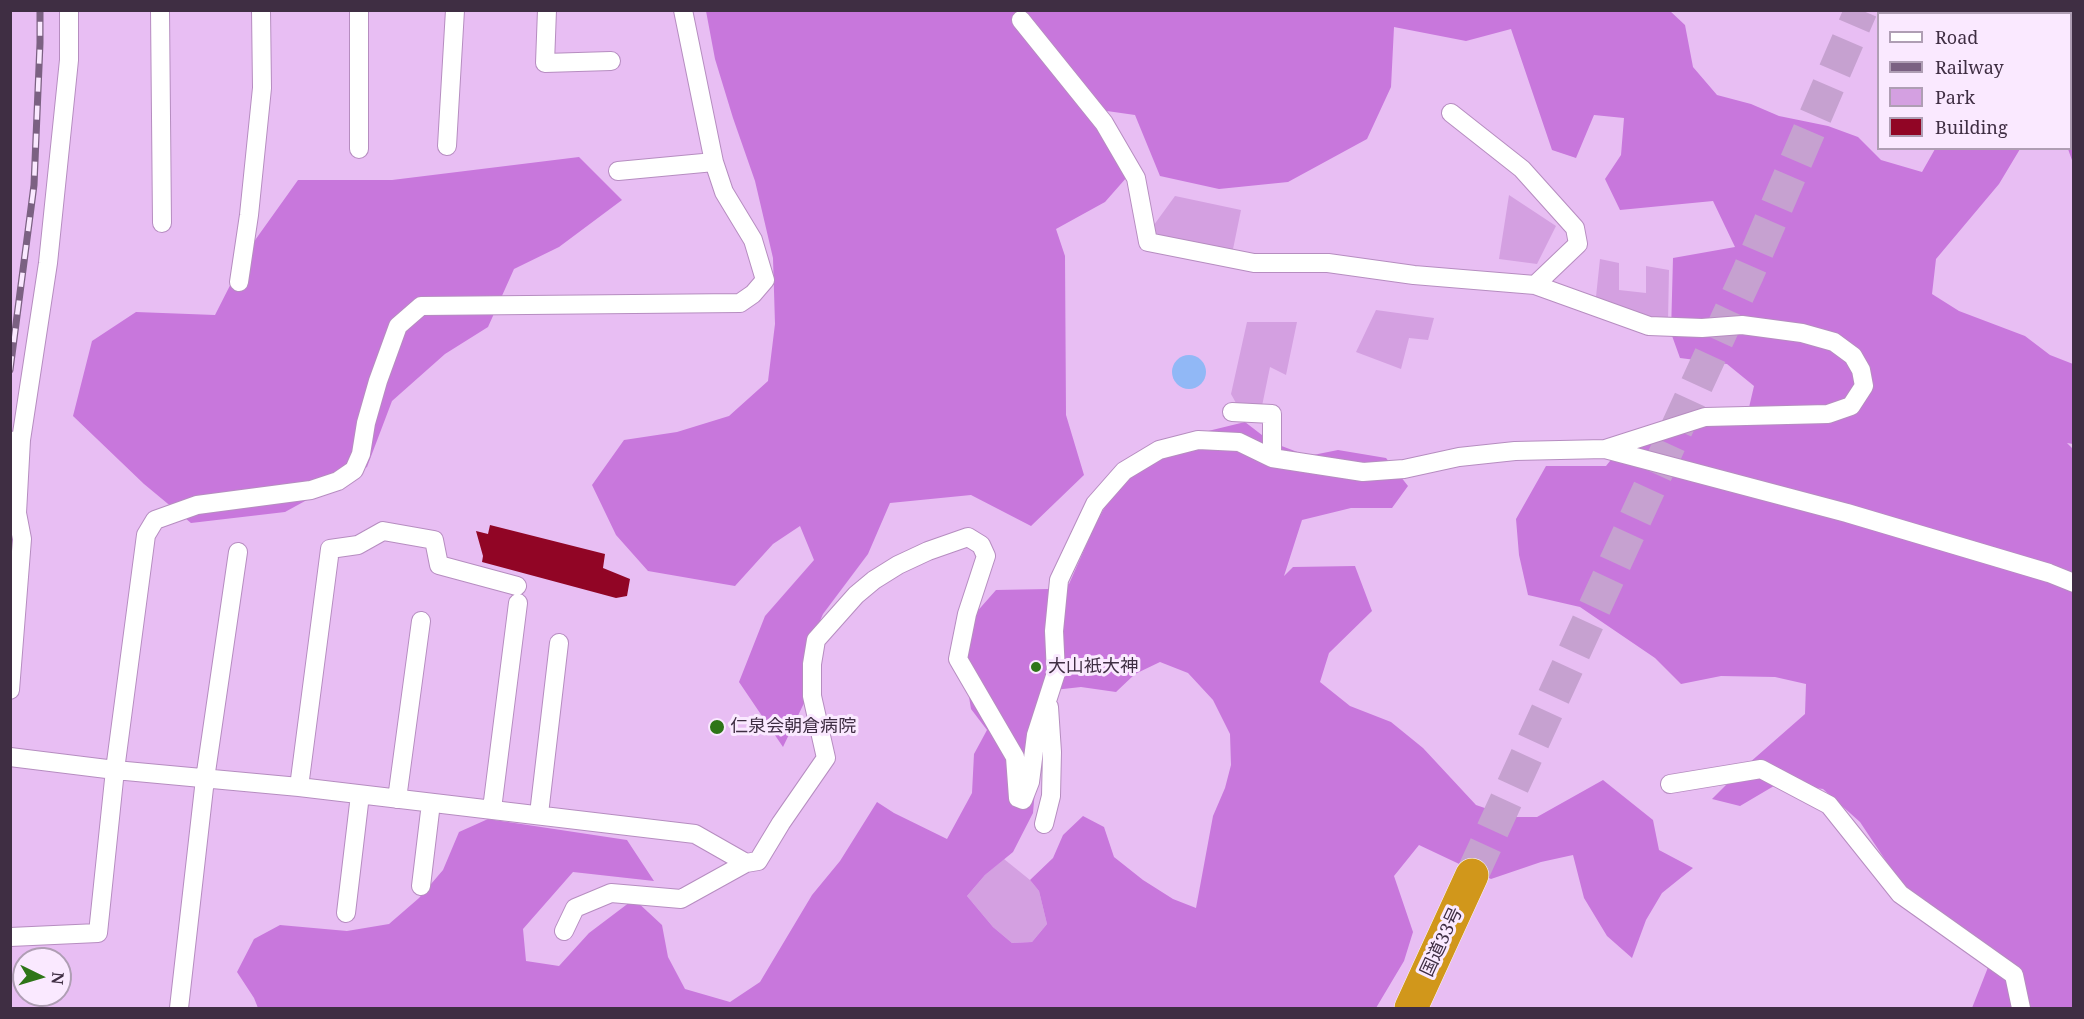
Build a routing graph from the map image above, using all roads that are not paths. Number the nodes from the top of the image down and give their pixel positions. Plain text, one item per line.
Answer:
1 (69, 10) edge
2 (160, 10) edge
3 (261, 10) edge
4 (359, 10) edge
5 (454, 10) edge
6 (547, 10) edge
7 (683, 10) edge
8 (1021, 20) dead end
9 (611, 61) dead end
10 (1450, 113) dead end
11 (447, 146) dead end
12 (359, 149) dead end
13 (714, 162) junction
14 (618, 171) dead end
15 (162, 223) dead end
16 (239, 282) dead end
17 (1535, 285) junction
18 (1232, 412) dead end
19 (16, 440) edge
20 (1605, 449) junction
21 (1272, 458) junction
22 (238, 552) dead end
23 (2073, 584) edge
24 (421, 621) dead end
25 (560, 643) dead end
26 (10, 690) edge
27 (1048, 696) junction
28 (10, 757) edge
29 (116, 770) junction
30 (205, 778) junction
31 (1670, 784) dead end
32 (299, 787) junction
33 (360, 795) junction
34 (397, 799) junction
35 (431, 803) junction
36 (492, 809) junction
37 (539, 814) junction
38 (1044, 824) dead end
39 (746, 863) junction
40 (1472, 875) tunnel mouth
41 (421, 886) dead end
42 (346, 913) dead end
43 (564, 931) dead end
44 (10, 937) edge
45 (179, 1008) edge
46 (1411, 1008) edge
47 (2021, 1008) edge

1 - 19 street
2 - 15 street
3 - 16 street
4 - 12 street
5 - 11 street
6 - 9 street
7 - 13 street
8 - 17 street
10 - 17 street
13 - 14 street
13 - 29 street
17 - 20 street
18 - 21 street
19 - 26 street
20 - 21 street
20 - 23 street
21 - 27 street
22 - 30 street
24 - 34 street
25 - 37 street
27 - 38 street
27 - 39 street
28 - 29 street
29 - 30 street
29 - 44 street
30 - 32 street
30 - 45 street
31 - 47 street
32 - 33 street
32 - 36 street
33 - 34 street
33 - 42 street
34 - 35 street
35 - 36 street
35 - 41 street
36 - 37 street
37 - 39 street
39 - 43 street
40 - 46 highway, 国道33号

